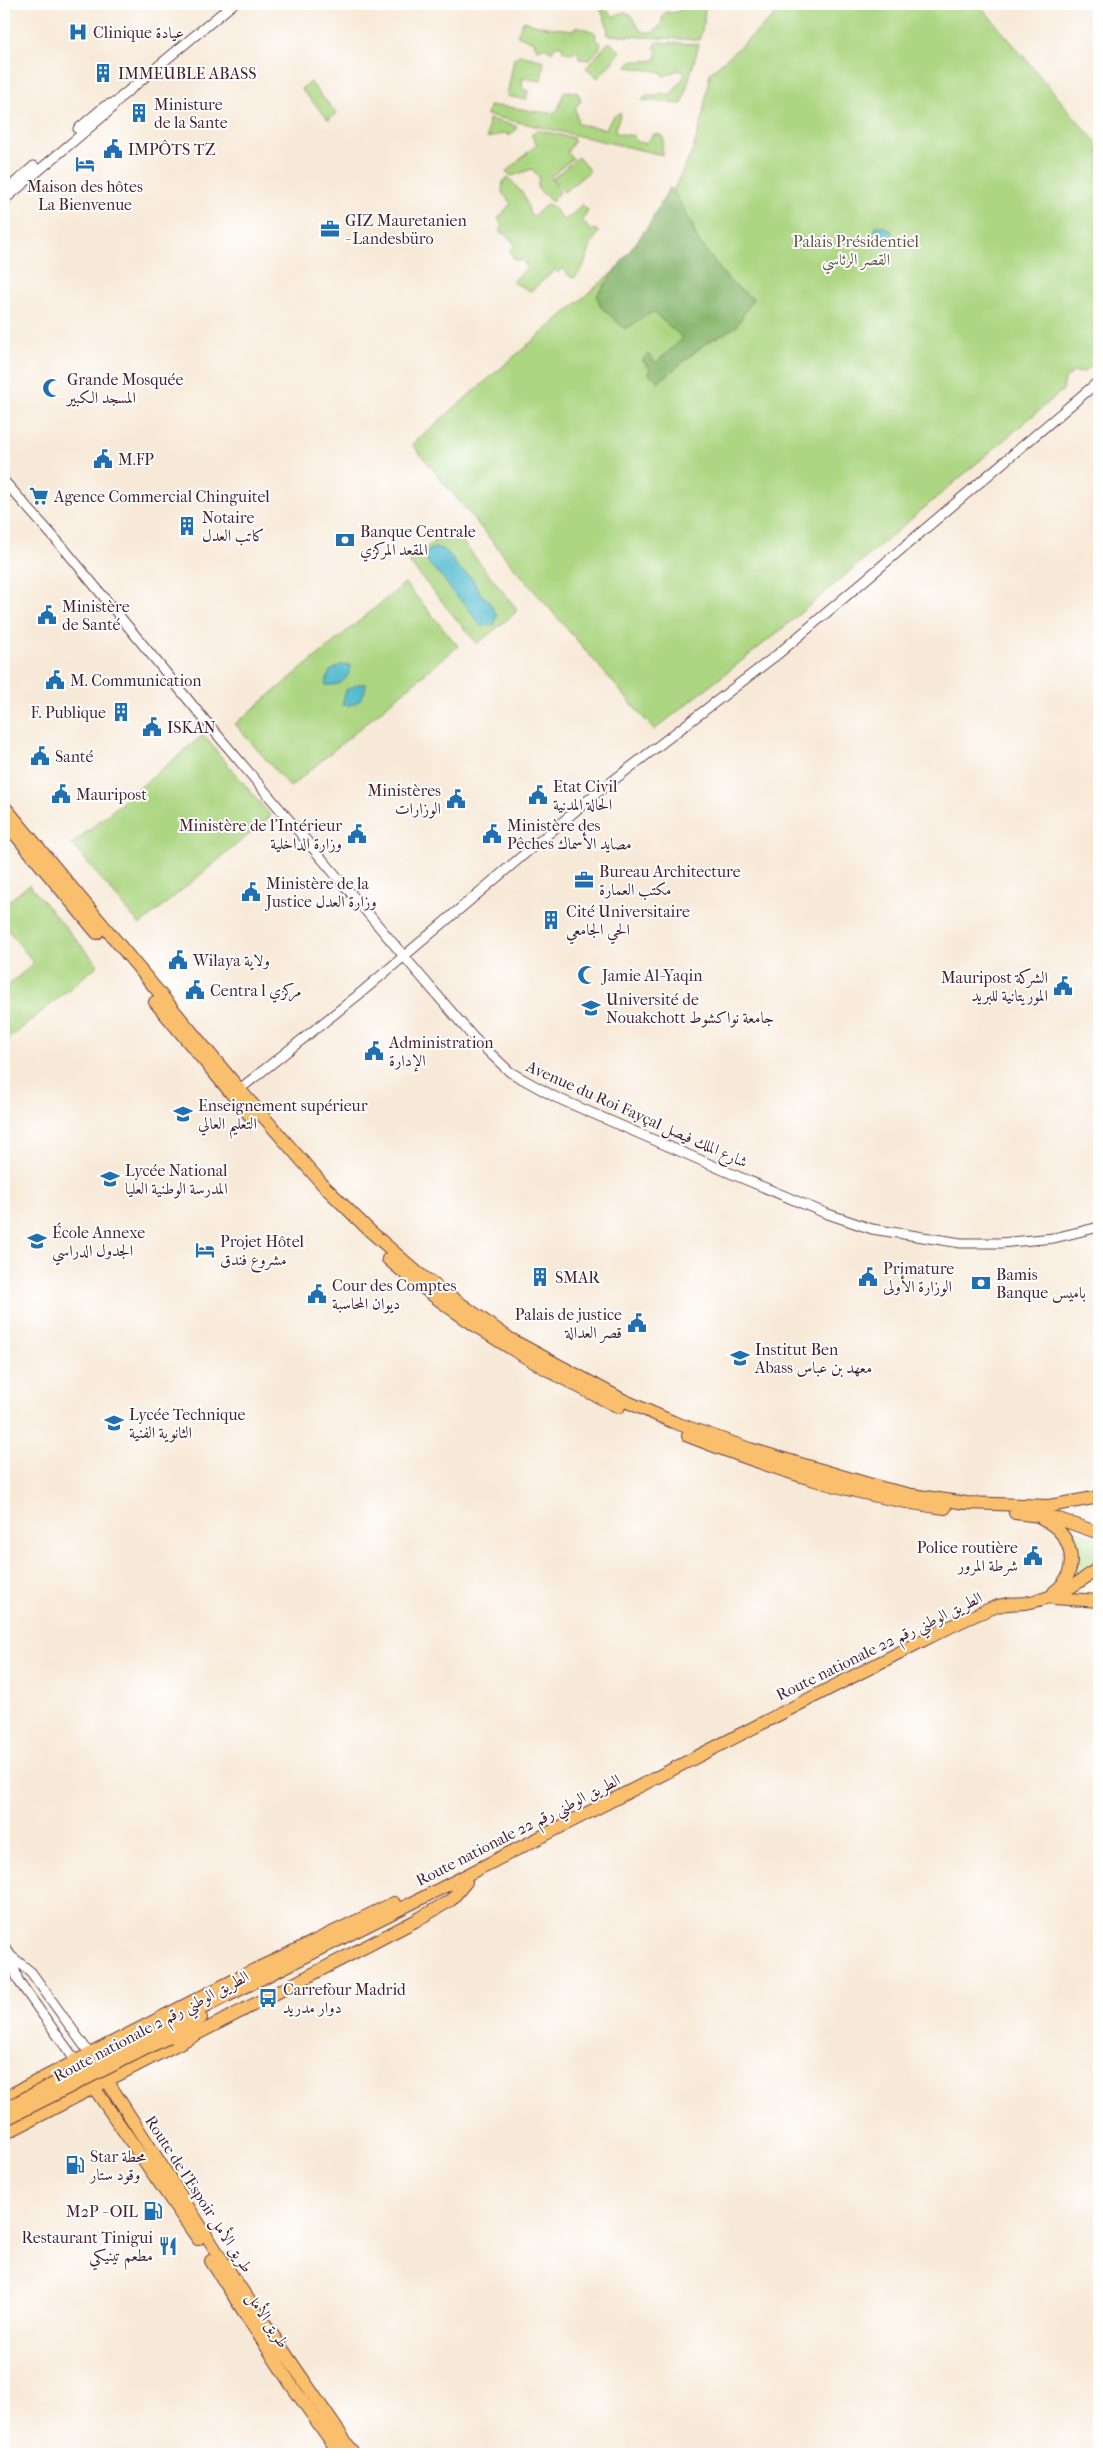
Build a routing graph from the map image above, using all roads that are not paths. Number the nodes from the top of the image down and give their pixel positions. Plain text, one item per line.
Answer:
1 (233, 4) edge
2 (113, 103) junction
3 (4, 192) edge
4 (4, 200) edge
5 (1099, 381) edge
6 (4, 482) edge
7 (4, 806) edge
8 (4, 821) edge
9 (403, 955) junction
10 (235, 1092) junction
11 (1099, 1227) edge
12 (1099, 1497) edge
13 (1054, 1506) junction
14 (1031, 1514) junction
15 (1099, 1525) edge
16 (1099, 1533) edge
17 (1099, 1567) edge
18 (1043, 1598) junction
19 (1099, 1601) edge
20 (1024, 1603) junction
21 (466, 1882) junction
22 (421, 1898) junction
23 (4, 1946) edge
24 (11, 1956) junction
25 (312, 1957) junction
26 (166, 2032) junction
27 (90, 2054) junction
28 (75, 2060) junction
29 (108, 2081) junction
30 (95, 2088) junction
31 (4, 2098) edge
32 (4, 2108) edge
33 (4, 2120) edge
34 (4, 2134) edge
35 (156, 2176) joint
36 (340, 2454) edge
37 (354, 2454) edge

1 - 2 street
2 - 3 street
2 - 4 street
5 - 9 street
6 - 9 street, Avenue du Roi Fayçal شارع الملك فيصل
7 - 10 highway
8 - 10 highway
9 - 10 street
9 - 11 street, Avenue du Roi Fayçal شارع الملك فيصل
10 - 13 highway
10 - 14 highway
12 - 13 highway
13 - 15 highway
14 - 16 highway
14 - 18 highway
17 - 18 highway
18 - 19 highway
18 - 20 highway
20 - 21 highway, Route nationale 22 الطريق الوطني رقم
20 - 22 highway, Route nationale 22 الطريق الوطني رقم
21 - 25 highway, Route nationale 22 الطريق الوطني رقم
21 - 29 highway
22 - 25 highway, Route nationale 22 الطريق الوطني رقم
22 - 27 highway
23 - 24 street, Route de l’Espoir طريق الأمل
24 - 27 street, Route de l’Espoir طريق الأمل
24 - 28 street, Route de l’Espoir طريق الأمل
25 - 26 highway, Route nationale الطريق الوطني رقم 2
26 - 32 highway, Route nationale الطريق الوطني رقم 2, bridge
26 - 33 highway, Route nationale الطريق الوطني رقم 2, bridge
27 - 28 highway
27 - 29 highway, Route de l’Espoir طريق الأمل
28 - 30 highway, Route de l’Espoir طريق الأمل
28 - 31 highway
29 - 30 highway
29 - 37 highway, Route de l’Espoir طريق الأمل
30 - 34 highway
30 - 35 highway, Route de l’Espoir طريق الأمل
35 - 36 highway, طريق الأمل

